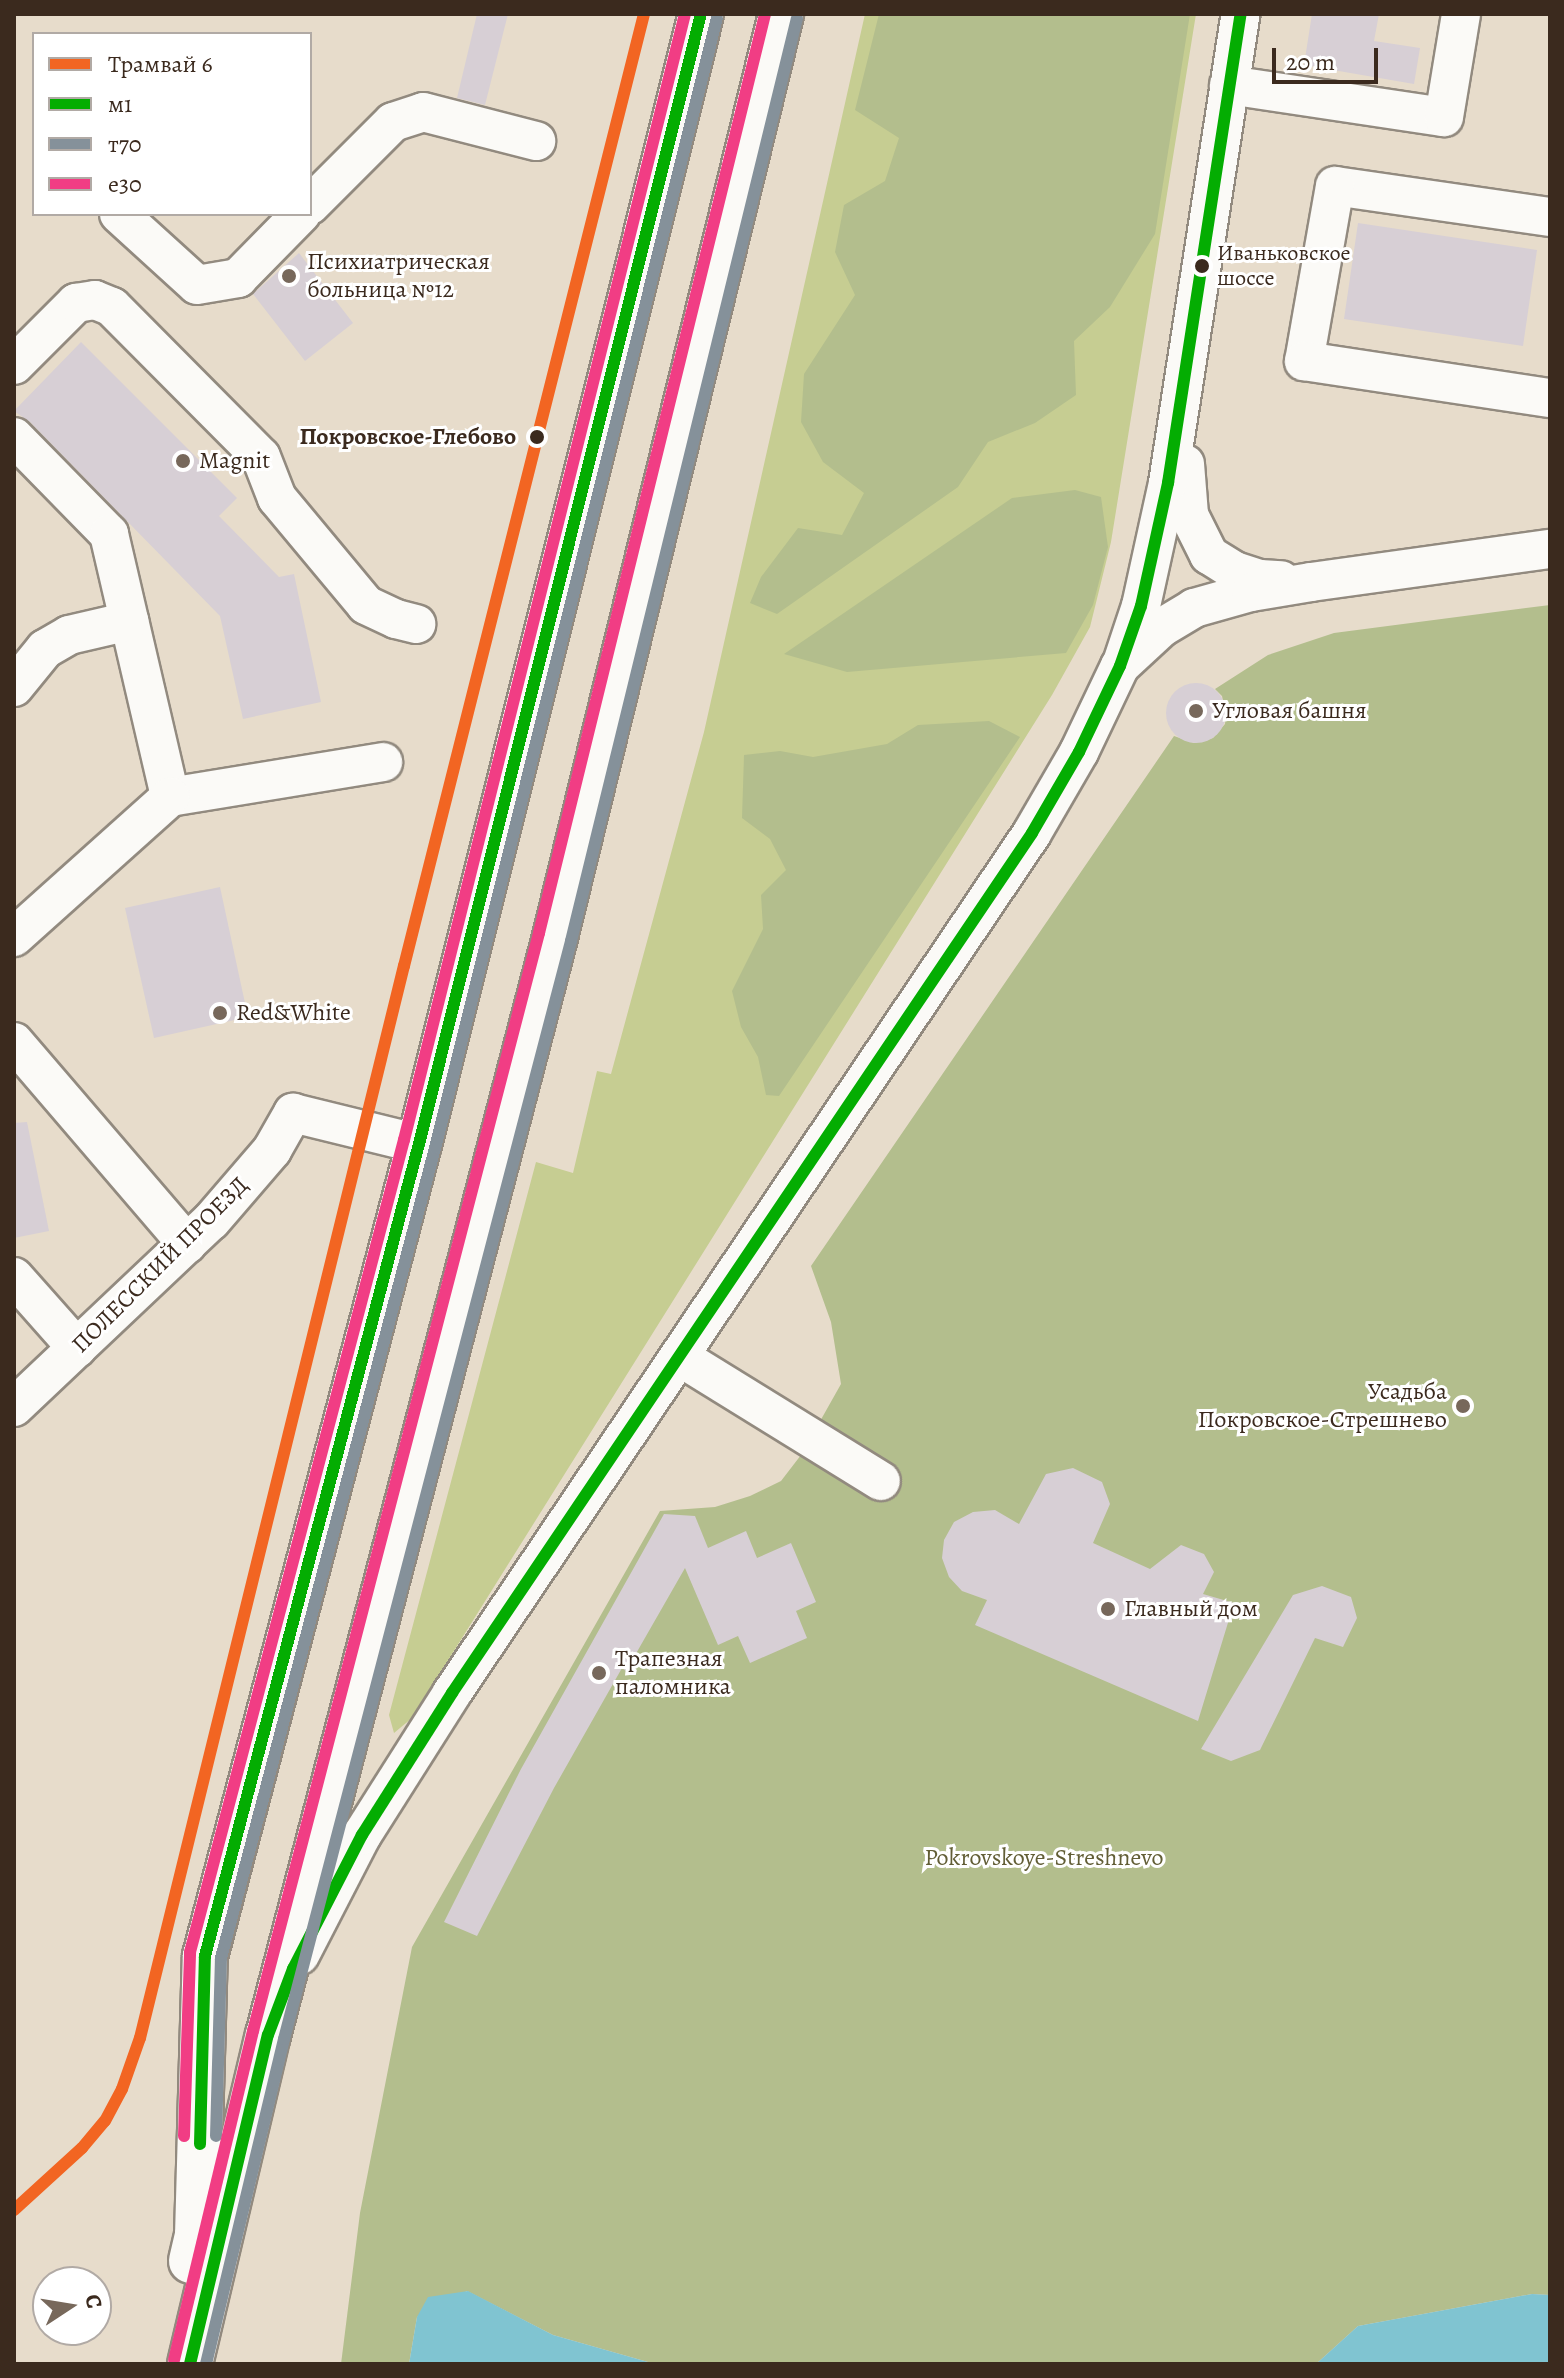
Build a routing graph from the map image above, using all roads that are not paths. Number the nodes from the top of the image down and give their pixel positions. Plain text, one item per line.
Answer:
1 (701, 14) edge
2 (781, 14) edge
3 (1241, 14) edge
4 (1461, 14) edge
5 (1229, 85) junction
6 (536, 141) dead end
7 (312, 203) edge
8 (121, 216) edge
9 (299, 216) edge
10 (1550, 217) edge
11 (14, 365) edge
12 (1184, 381) junction
13 (1550, 398) edge
14 (14, 437) edge
15 (1550, 549) edge
16 (1311, 582) junction
17 (129, 621) junction
18 (416, 624) dead end
19 (1120, 666) junction
20 (19, 670) edge
21 (383, 762) dead end
22 (170, 797) junction
23 (14, 937) edge
24 (15, 1047) edge
25 (419, 1144) junction
26 (187, 1244) junction
27 (14, 1277) edge
28 (77, 1348) junction
29 (680, 1357) junction
30 (14, 1407) edge
31 (881, 1481) dead end
32 (268, 2035) junction
33 (207, 2244) junction
34 (165, 2364) edge
35 (190, 2364) edge

1 - 25 main road
2 - 32 main road
3 - 5 street
4 - 5 street
5 - 12 street
6 - 7 street
8 - 9 street
10 - 13 street
11 - 18 street
12 - 16 street
12 - 19 street
14 - 17 street
15 - 16 street
16 - 19 street
17 - 20 street
17 - 22 street
19 - 29 street
21 - 22 street
22 - 23 street
24 - 26 street
25 - 26 street, ПОЛЕССКИЙ ПРОЕЗД
25 - 33 main road
26 - 28 street, ПОЛЕССКИЙ ПРОЕЗД
27 - 28 street
28 - 30 street, ПОЛЕССКИЙ ПРОЕЗД
29 - 31 street
29 - 32 street
32 - 33 main road
33 - 34 main road
33 - 35 main road

